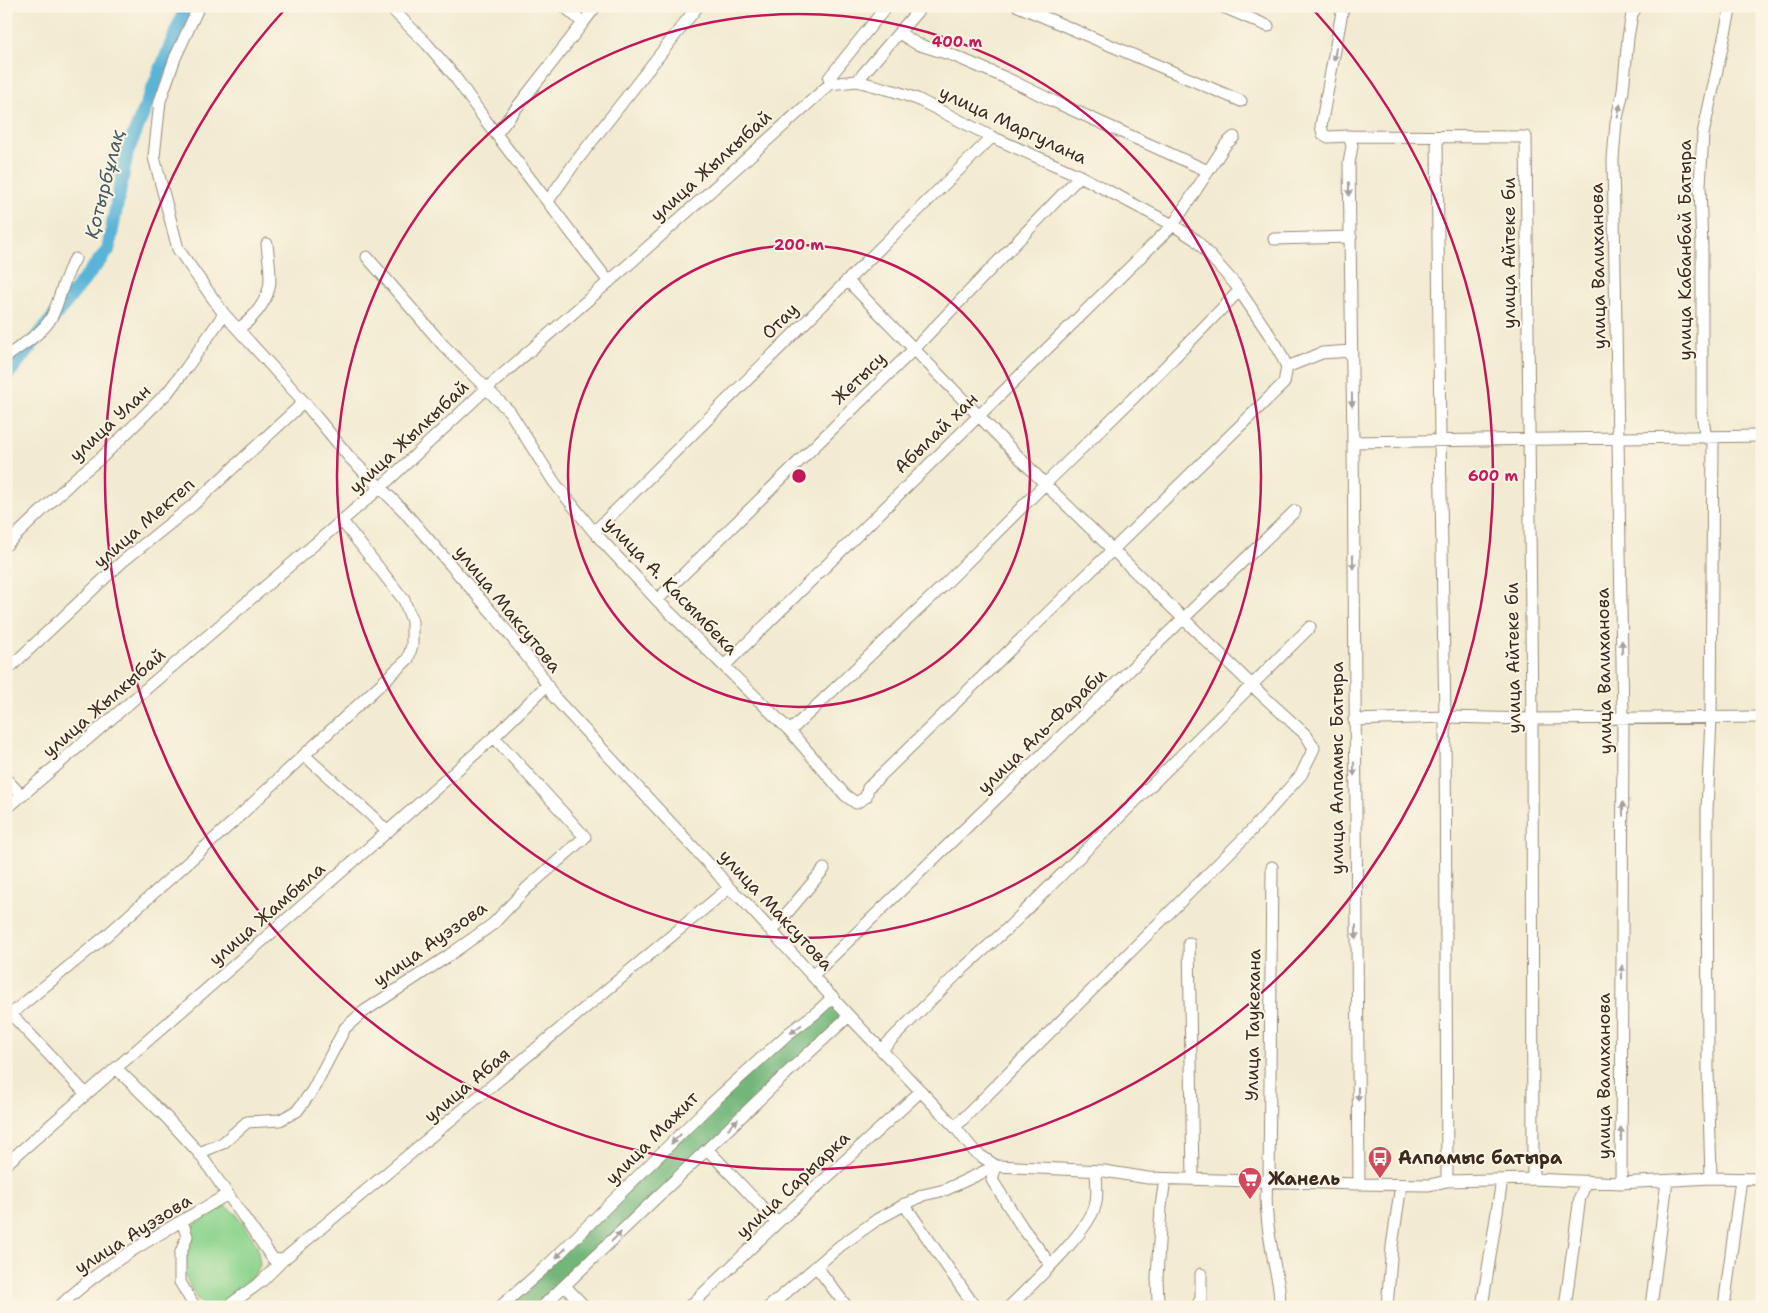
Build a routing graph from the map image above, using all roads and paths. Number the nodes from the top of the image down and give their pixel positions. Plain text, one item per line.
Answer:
1 (199, 6) edge
2 (389, 6) edge
3 (564, 6) edge
4 (596, 6) edge
5 (698, 6) edge
6 (887, 6) edge
7 (922, 6) edge
8 (1018, 6) edge
9 (1221, 6) edge
10 (1344, 6) edge
11 (1637, 6) edge
12 (1731, 6) edge
13 (583, 23) junction
14 (1268, 26) dead end
15 (899, 33) junction
16 (857, 81) junction
17 (830, 84) junction
18 (1241, 101) dead end
19 (496, 134) junction
20 (1349, 136) junction
21 (992, 137) junction
22 (1234, 137) dead end
23 (1437, 137) junction
24 (1208, 171) junction
25 (1080, 176) junction
26 (548, 201) junction
27 (1173, 225) junction
28 (1351, 237) junction
29 (1274, 239) dead end
30 (267, 244) dead end
31 (367, 256) dead end
32 (75, 259) dead end
33 (846, 280) junction
34 (609, 282) junction
35 (1239, 291) junction
36 (224, 314) junction
37 (239, 328) junction
38 (913, 350) junction
39 (1351, 351) junction
40 (6, 357) edge
41 (1287, 367) junction
42 (486, 389) junction
43 (304, 402) junction
44 (979, 415) junction
45 (1762, 436) edge
46 (1618, 438) junction
47 (1709, 438) junction
48 (1528, 439) junction
49 (1440, 440) junction
50 (1353, 442) junction
51 (1045, 484) junction
52 (380, 488) junction
53 (1295, 511) dead end
54 (342, 521) junction
55 (594, 532) junction
56 (6, 545) edge
57 (1113, 551) junction
58 (658, 600) junction
59 (1184, 618) junction
60 (1310, 627) dead end
61 (724, 666) junction
62 (6, 670) edge
63 (547, 685) junction
64 (1253, 685) junction
65 (1445, 717) junction
66 (1711, 717) junction
67 (1762, 717) edge
68 (1623, 718) junction
69 (1532, 719) junction
70 (1354, 720) junction
71 (790, 731) junction
72 (494, 737) junction
73 (304, 755) junction
74 (6, 779) edge
75 (22, 796) junction
76 (6, 809) edge
77 (387, 832) junction
78 (1272, 867) dead end
79 (824, 869) dead end
80 (729, 888) junction
81 (772, 931) junction
82 (1189, 943) dead end
83 (813, 975) junction
84 (833, 997) junction
85 (9, 1014) edge
86 (849, 1016) junction
87 (882, 1049) junction
88 (116, 1068) junction
89 (921, 1090) junction
90 (86, 1094) junction
91 (955, 1127) junction
92 (707, 1149) junction
93 (199, 1153) junction
94 (8, 1158) edge
95 (996, 1166) junction
96 (1096, 1171) junction
97 (1165, 1178) junction
98 (1711, 1178) junction
99 (1193, 1179) junction
100 (1533, 1179) junction
101 (1741, 1179) junction
102 (1762, 1179) edge
103 (1502, 1180) junction
104 (1447, 1181) junction
105 (1667, 1181) junction
106 (1268, 1182) junction
107 (1587, 1182) junction
108 (1621, 1183) junction
109 (1358, 1184) junction
110 (1401, 1185) junction
111 (228, 1194) junction
112 (904, 1204) junction
113 (182, 1222) junction
114 (777, 1223) junction
115 (283, 1260) junction
116 (1051, 1265) junction
117 (816, 1266) junction
118 (1201, 1274) dead end
119 (565, 1286) junction
120 (59, 1307) edge
121 (195, 1307) edge
122 (227, 1307) edge
123 (500, 1307) edge
124 (542, 1307) edge
125 (585, 1307) edge
126 (690, 1307) edge
127 (768, 1307) edge
128 (847, 1307) edge
129 (975, 1307) edge
130 (1010, 1307) edge
131 (1162, 1307) edge
132 (1196, 1307) edge
133 (1279, 1307) edge
134 (1387, 1307) edge
135 (1482, 1307) edge
136 (1565, 1307) edge
137 (1651, 1307) edge
138 (1724, 1307) edge

1 - 36 street, улица Максутова
2 - 19 street
3 - 13 street
4 - 13 street
5 - 26 street
6 - 17 street
7 - 15 street
8 - 18 street
9 - 14 street
10 -> 20 street
46 -> 11 street, улица Валиханова
12 - 47 street, улица Кабанбай Батыра
13 - 19 street
15 - 16 street
15 - 24 street
16 - 17 street, улица Маргулана
16 - 21 street, улица Маргулана
17 - 34 street, улица Жылкыбай
19 - 26 street
20 - 23 street
20 -> 28 street, улица Алпамыс Батыра
21 - 25 street, улица Маргулана
21 - 33 street, Отау
22 - 24 street, Абылай хан
23 - 48 street, улица Айтеке би
23 - 49 street
24 - 27 street, Абылай хан
25 - 27 street, улица Маргулана
25 - 38 street, Жетысу
26 - 34 street
27 - 35 street, улица Маргулана
27 - 44 street, Абылай хан
28 - 29 street
28 - 39 street, улица Алпамыс Батыра
30 - 37 street
31 - 42 street, улица А. Касымбека
32 - 40 street
33 - 38 street
33 - 55 street, Отау
34 - 42 street, улица Жылкыбай
35 - 41 street, улица Маргулана
35 - 51 street
36 - 37 street, улица Максутова
36 - 56 street, улица Улан
37 - 43 street, улица Максутова
38 - 44 street
38 - 58 street, Жетысу
39 - 41 street
39 -> 50 street, улица Алпамыс Батыра
41 - 57 street
42 - 52 street, улица Жылкыбай
42 - 55 street, улица А. Касымбека
43 - 52 street, улица Максутова
43 - 62 street, улица Мектеп
44 - 51 street
44 - 61 street, Абылай хан
45 - 47 street
46 - 47 street
46 - 48 street
68 -> 46 street, улица Валиханова
47 - 66 street, улица Кабанбай Батыра
48 - 49 street
48 - 69 street, улица Айтеке би
49 - 50 street
49 - 65 street
50 -> 70 street, улица Алпамыс Батыра
51 - 57 street
51 - 71 street
52 - 54 street, улица Жылкыбай
52 - 63 street, улица Максутова
53 - 59 street, улица Аль-Фараби
54 - 73 street
54 - 75 street, улица Жылкыбай
55 - 58 street, улица А. Касымбека
57 - 59 street
57 - 71 street, улица А. Касымбека
58 - 61 street, улица А. Касымбека
59 - 64 street
59 - 83 street, улица Аль-Фараби
60 - 64 street
61 - 71 street, улица А. Касымбека
63 - 72 street, улица Жамбыла
63 - 80 street, улица Максутова
64 - 87 street
64 - 91 street
65 - 69 street
65 - 70 street
65 - 104 street
66 - 67 street
66 - 68 street
66 - 98 street, улица Кабанбай Батыра
68 - 69 street
108 -> 68 street, улица Валиханова
69 - 100 street, улица Айтеке би
70 -> 109 street, улица Алпамыс Батыра
72 - 77 street, улица Жамбыла
72 - 93 street, улица Ауэзова
73 - 77 street
73 - 85 street
74 - 75 street
75 - 76 street, улица Жылкыбай
77 - 88 street, улица Жамбыла
78 - 106 street, Улица Таукехана
79 - 81 street
80 - 81 street, улица Максутова
80 - 115 street, улица Абая
81 - 83 street, улица Максутова
82 - 99 street
83 - 84 street, улица Максутова
84 - 86 street, улица Максутова
84 -> 123 street, улица Мажит
85 - 90 street
86 - 87 street, улица Максутова
92 -> 86 street
87 - 89 street, улица Максутова
88 - 90 street, улица Жамбыла
88 - 93 street
89 - 91 street, улица Максутова
89 - 114 street, улица Сарыарка
90 - 94 street, улица Жамбыла
91 - 95 street, улица Максутова
92 - 114 street
119 -> 92 street
93 - 111 street
95 - 96 street
95 - 112 street
95 - 116 street
96 - 97 street
96 - 116 street
97 - 99 street
97 - 131 street
98 - 101 street
98 - 105 street
99 - 106 street
100 - 103 street
100 - 107 street
101 - 102 street
101 - 138 street
103 - 104 street
103 - 135 street
104 - 110 street
105 - 108 street
105 - 137 street
106 - 109 street
106 - 133 street, Улица Таукехана
107 - 108 street
107 - 136 street
109 - 110 street
110 - 134 street
111 - 113 street, улица Ауэзова
111 - 115 street
112 - 117 street
112 - 129 street
113 - 120 street, улица Ауэзова
113 - 121 street
114 - 126 street, улица Сарыарка
115 - 122 street, улица Абая
116 - 130 street
117 - 127 street
117 - 128 street
118 - 132 street
119 - 124 street
119 - 125 street

